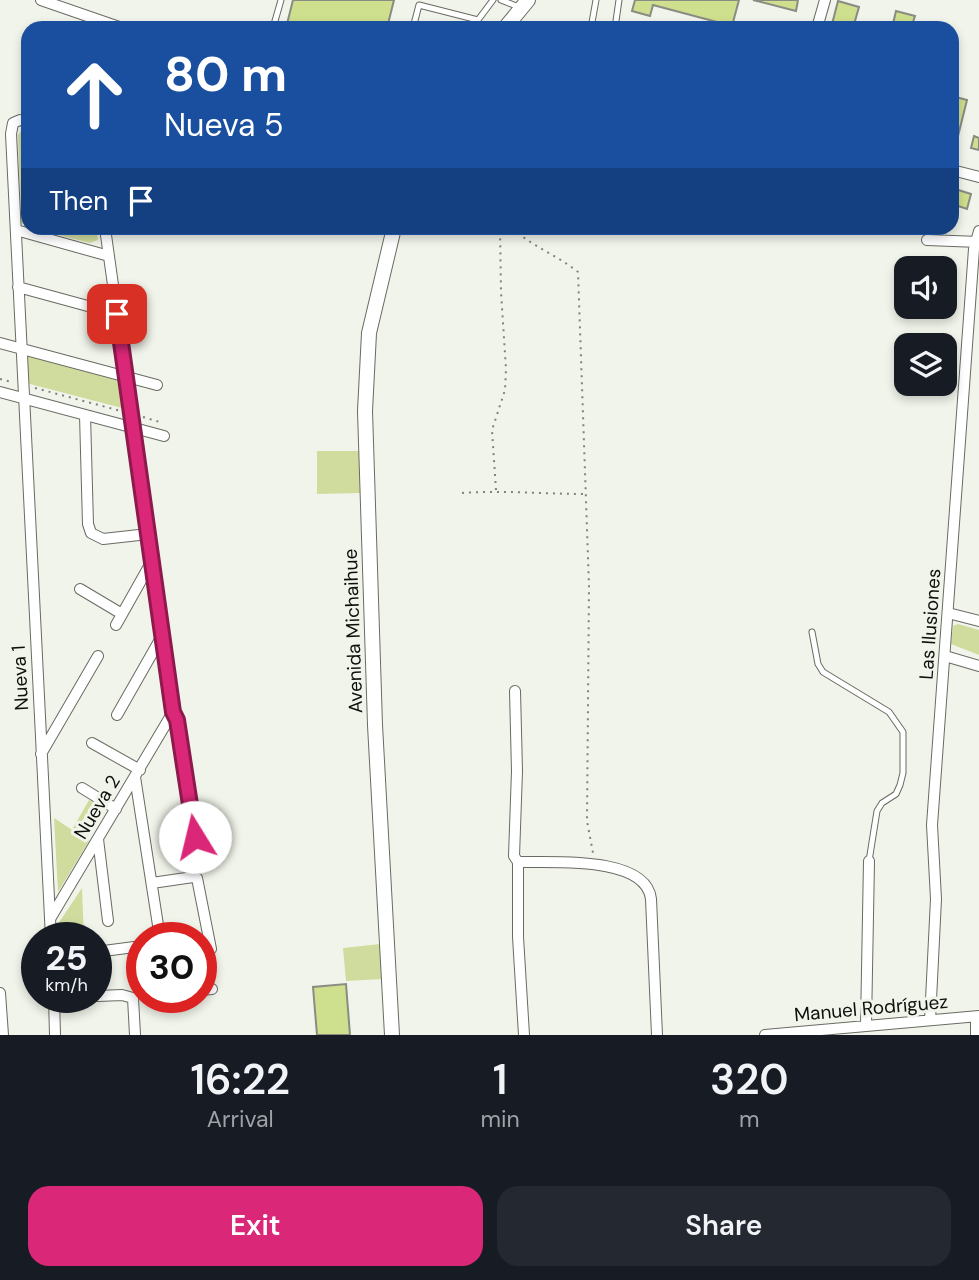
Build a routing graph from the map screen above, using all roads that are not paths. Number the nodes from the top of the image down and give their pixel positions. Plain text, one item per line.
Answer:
1 (41, 0) edge
2 (281, 0) edge
3 (493, 0) edge
4 (501, 0) edge
5 (596, 0) edge
6 (619, 0) edge
7 (825, 0) edge
8 (525, 4) edge
9 (70, 5) edge
10 (83, 15) junction
11 (82, 21) edge
12 (101, 21) edge
13 (275, 21) edge
14 (415, 21) edge
15 (511, 21) edge
16 (592, 21) edge
17 (616, 21) edge
18 (819, 21) edge
19 (21, 120) edge
20 (959, 172) edge
21 (979, 177) edge
22 (16, 230) junction
23 (21, 231) edge
24 (34, 235) edge
25 (106, 235) edge
26 (392, 235) edge
27 (978, 239) edge
28 (927, 240) dead end
29 (109, 256) junction
30 (18, 287) junction
31 (117, 314) junction
32 (0, 343) edge
33 (22, 348) junction
34 (126, 377) junction
35 (157, 385) dead end
36 (0, 392) edge
37 (23, 398) junction
38 (85, 415) junction
39 (133, 427) junction
40 (164, 436) dead end
41 (148, 534) junction
42 (152, 561) junction
43 (80, 589) dead end
44 (948, 612) junction
45 (122, 614) junction
46 (979, 621) edge
47 (116, 625) dead end
48 (812, 632) dead end
49 (162, 636) junction
50 (98, 656) dead end
51 (945, 656) junction
52 (979, 666) edge
53 (515, 691) dead end
54 (173, 712) junction
55 (117, 715) dead end
56 (92, 743) dead end
57 (41, 754) junction
58 (137, 774) junction
59 (82, 788) dead end
60 (116, 809) junction
61 (195, 837) dead end
62 (98, 839) junction
63 (869, 861) joint
64 (518, 862) junction
65 (152, 883) junction
66 (50, 919) junction
67 (108, 921) dead end
68 (50, 922) edge
69 (158, 922) edge
70 (206, 922) edge
71 (0, 993) edge
72 (54, 1013) edge
73 (137, 1013) edge
74 (978, 1017) edge
75 (930, 1020) junction
76 (866, 1025) junction
77 (845, 1031) edge
78 (3, 1035) edge
79 (55, 1035) edge
80 (135, 1035) edge
81 (392, 1035) edge
82 (524, 1035) edge
83 (657, 1035) edge
84 (765, 1035) edge
85 (976, 1035) edge

1 - 9 street
2 - 13 lane
3 - 14 lane
4 - 8 lane
5 - 16 lane
6 - 17 lane
7 - 18 street
8 - 15 street
9 - 10 street
10 - 11 street
10 - 12 street
19 - 22 street, Nueva 1
20 - 21 street
22 - 23 street
22 - 30 street, Nueva 1
24 - 29 street
25 - 29 street
26 - 81 street, Avenida Michaihue
27 - 28 street
27 - 44 street, Las Ilusiones
29 - 31 street
30 - 31 street
30 - 33 street, Nueva 1
31 - 34 street
32 - 33 street
33 - 34 street
33 - 37 street, Nueva 1
34 - 35 street
34 - 39 street
36 - 37 street
37 - 38 street
37 - 57 street, Nueva 1
38 - 39 street
38 - 41 street
39 - 40 street
39 - 41 street
41 - 42 street
42 - 45 street
42 - 49 street
43 - 45 street
44 - 46 street
44 - 51 street, Las Ilusiones
45 - 47 street
48 - 63 lane
49 - 54 street
49 - 55 street
50 - 57 street
51 - 52 street
51 - 75 street, Las Ilusiones
53 - 64 street
54 - 58 street, Nueva 2
54 - 61 street
56 - 58 street
57 - 66 street, Nueva 1
58 - 60 street, Nueva 2
58 - 65 street
59 - 60 street
60 - 62 street, Nueva 2
62 - 66 street, Nueva 2
62 - 67 street
63 - 76 street
64 - 82 street
64 - 83 street
65 - 69 street
65 - 70 street
66 - 68 street, Nueva 1
71 - 78 street
72 - 79 street
73 - 80 street
74 - 75 street, Manuel Rodríguez
74 - 85 street
75 - 76 street, Manuel Rodríguez
76 - 77 street, Manuel Rodríguez
77 - 84 street, Manuel Rodríguez

